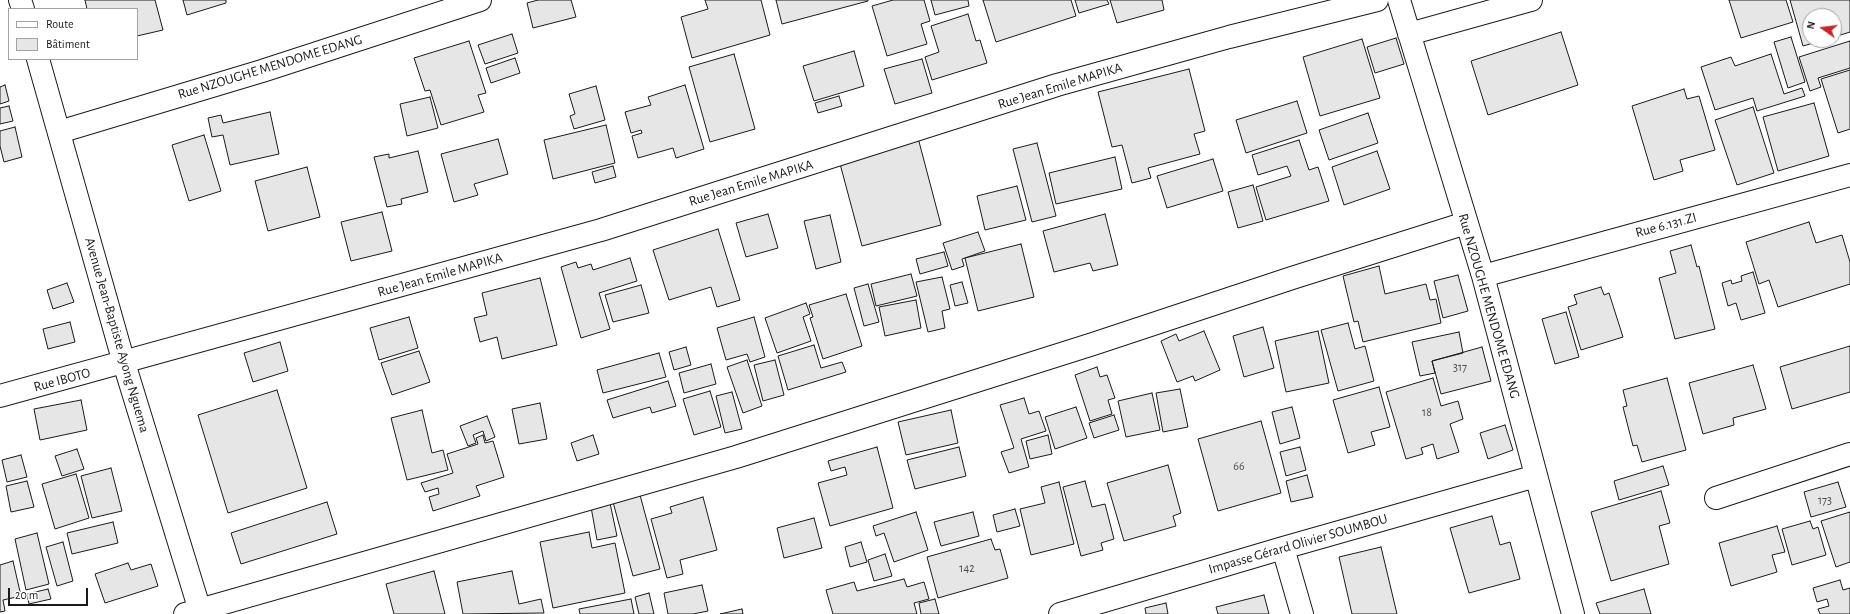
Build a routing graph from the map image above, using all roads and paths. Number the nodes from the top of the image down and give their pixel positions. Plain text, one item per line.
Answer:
1 (480, 0) edge
2 (1377, 0) edge
3 (1399, 0) edge
4 (1531, 0) edge
5 (1409, 34) junction
6 (38, 60) edge
7 (59, 132) junction
8 (1850, 174) edge
9 (1466, 223) junction
10 (1483, 276) junction
11 (124, 363) junction
12 (0, 396) edge
13 (1850, 454) edge
14 (1536, 476) junction
15 (1716, 498) dead end
16 (1283, 548) junction
17 (195, 613) edge
18 (1060, 614) edge
19 (1302, 614) edge
20 (1573, 614) edge

1 - 7 street, Rue NZOUGHE MENDOME EDANG
2 - 11 street, Rue Jean Emile MAPIKA
3 - 5 street, Rue NZOUGHE MENDOME EDANG
4 - 5 street
5 - 9 street, Rue NZOUGHE MENDOME EDANG
6 - 7 street, Avenue Jean-Baptiste Ayong Nguema
7 - 11 street, Avenue Jean-Baptiste Ayong Nguema
8 - 10 street, Rue 6.131.ZI
9 - 10 street, Rue NZOUGHE MENDOME EDANG
9 - 17 street
10 - 14 street, Rue NZOUGHE MENDOME EDANG
11 - 12 street, Rue IBOTO
11 - 17 street, Avenue Jean-Baptiste Ayong Nguema
13 - 15 street
14 - 16 street, Impasse Gérard Olivier SOUMBOU
14 - 20 street, Rue NZOUGHE MENDOME EDANG
16 - 18 street, Impasse Gérard Olivier SOUMBOU
16 - 19 street

